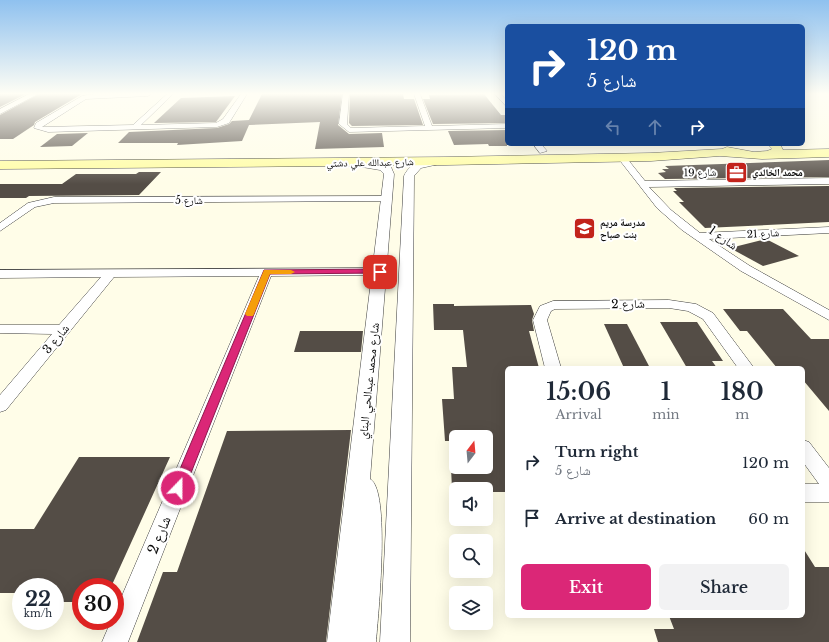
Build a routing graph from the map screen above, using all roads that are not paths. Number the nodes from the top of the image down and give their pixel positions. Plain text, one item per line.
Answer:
1 (44, 124) edge
2 (138, 124) edge
3 (222, 124) edge
4 (343, 124) edge
5 (428, 124) edge
6 (505, 126) edge
7 (134, 128) junction
8 (430, 128) junction
9 (805, 145) edge
10 (678, 146) edge
11 (720, 146) edge
12 (829, 146) edge
13 (540, 148) edge
14 (772, 149) edge
15 (739, 153) junction
16 (829, 153) edge
17 (257, 155) junction
18 (622, 158) junction
19 (446, 161) junction
20 (340, 162) junction
21 (2, 164) edge
22 (145, 165) junction
23 (389, 178) junction
24 (829, 181) edge
25 (644, 184) junction
26 (387, 199) junction
27 (0, 228) edge
28 (824, 230) edge
29 (698, 236) junction
30 (829, 236) edge
31 (407, 240) junction
32 (267, 272) junction
33 (380, 272) junction
34 (111, 273) junction
35 (0, 274) edge
36 (829, 316) edge
37 (0, 329) edge
38 (64, 330) junction
39 (552, 366) edge
40 (745, 366) edge
41 (0, 406) edge
42 (805, 450) edge
43 (360, 470) junction
44 (829, 483) edge
45 (805, 493) edge
46 (829, 493) edge
47 (115, 642) edge
48 (342, 642) edge
49 (361, 642) edge
50 (395, 642) edge

1 - 7 street
2 - 7 street
3 - 7 street
4 - 8 street
5 - 8 street
6 - 8 street
9 - 12 main road
10 - 13 main road, شارع عبدالله علي دشتي
11 - 15 main road
13 - 17 main road, شارع عبدالله علي دشتي
14 - 15 main road, شارع عبدالله علي دشتي
14 - 16 main road
15 - 18 main road, شارع عبدالله علي دشتي
17 - 21 main road, شارع عبدالله علي دشتي
17 - 22 main road
18 - 19 main road, شارع عبدالله علي دشتي
18 - 25 street, شارع 1
19 - 20 main road, شارع عبدالله علي دشتي
19 - 31 street
20 - 22 main road, شارع عبدالله علي دشتي
20 - 23 street
21 - 22 main road, شارع عبدالله علي دشتي
23 - 26 street, شارع محمد عبدالحي البناي
23 - 31 street
24 - 25 street, شارع 19
25 - 29 street, شارع 1
26 - 27 street, شارع 5
26 - 33 street, شارع محمد عبدالحي البناي
28 - 29 street, شارع 21
28 - 30 street
29 - 36 street, شارع 1
31 - 50 street
32 - 33 street
32 - 34 street
32 - 47 street, شارع 2
33 - 43 street, شارع محمد عبدالحي البناي
34 - 35 street
34 - 38 street, شارع 3
37 - 38 street
38 - 41 street, شارع 3
39 - 40 street, شارع 2
42 - 44 street
43 - 48 street, شارع محمد عبدالحي البناي
43 - 49 street
45 - 46 street

